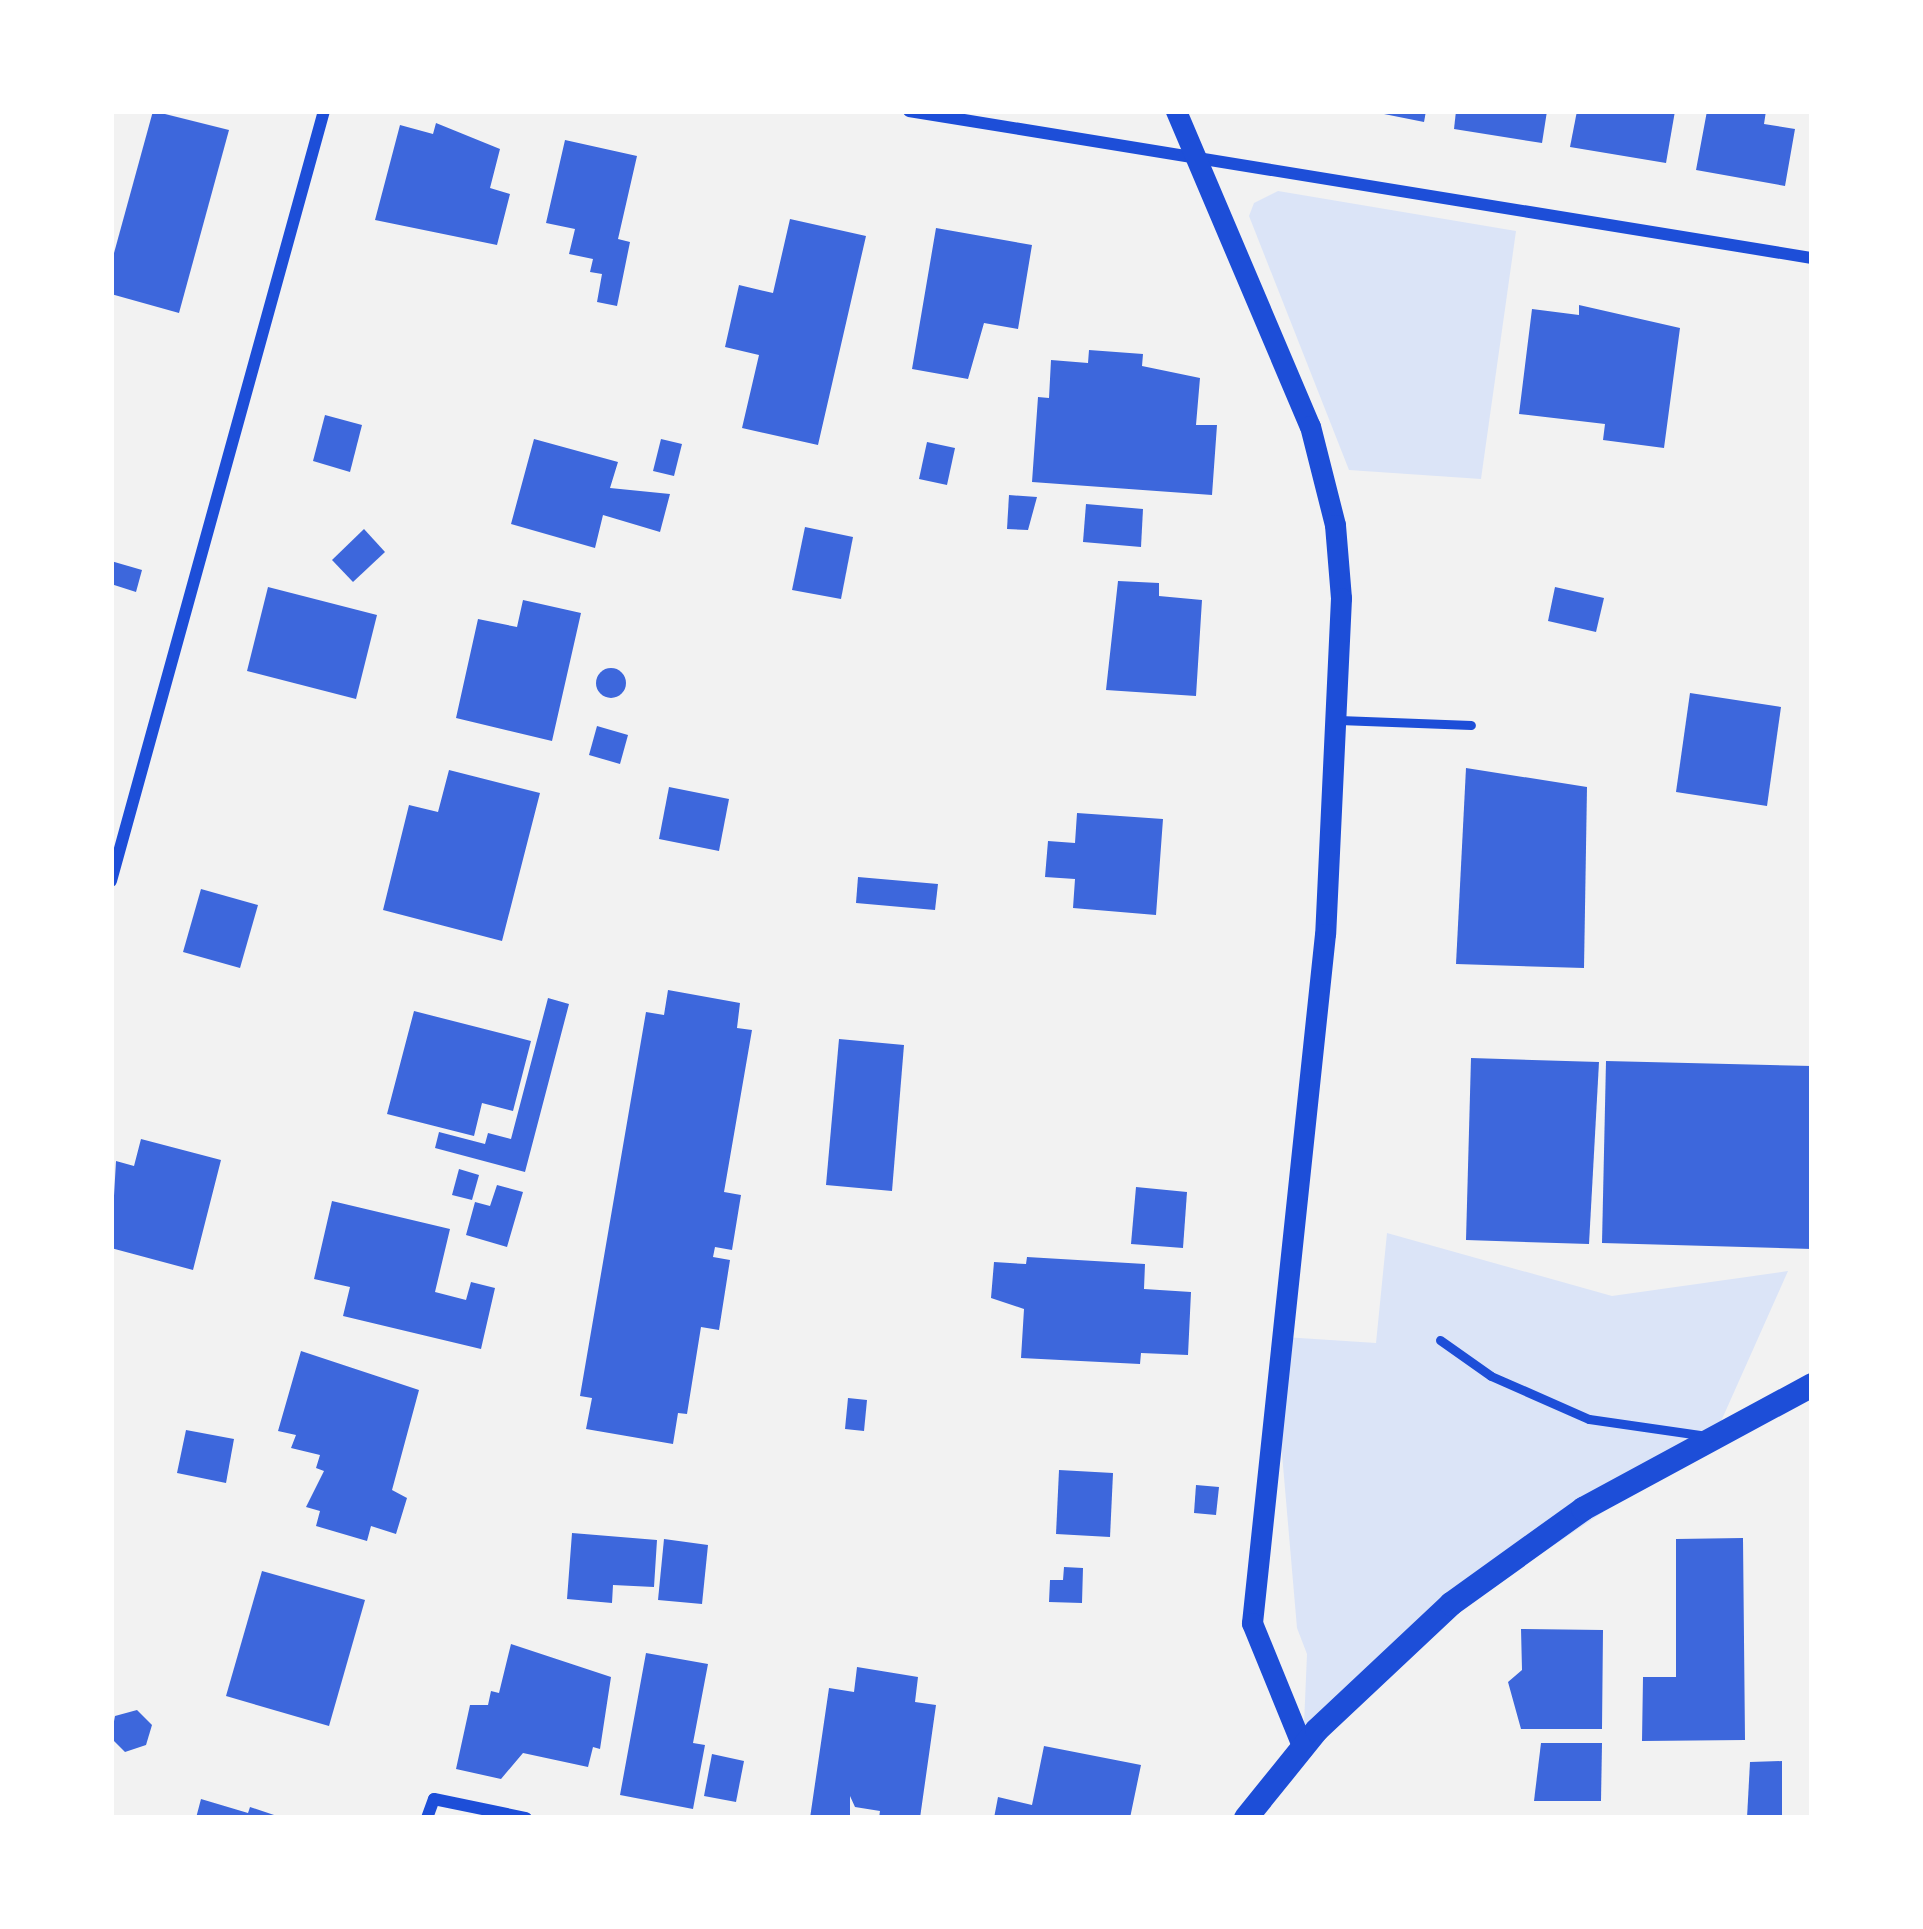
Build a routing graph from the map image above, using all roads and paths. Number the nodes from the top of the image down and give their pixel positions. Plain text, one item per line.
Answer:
1 (324, 111) edge
2 (909, 111) edge
3 (1176, 111) edge
4 (1192, 157) junction
5 (1812, 259) edge
6 (1339, 720) junction
7 (1471, 725) dead end
8 (111, 881) edge
9 (1440, 1340) dead end
10 (1812, 1385) edge
11 (1714, 1437) junction
12 (1303, 1748) junction
13 (428, 1818) edge
14 (526, 1818) edge
15 (1246, 1818) edge

1 - 8 street
2 - 4 street
3 - 4 street
4 - 5 street
4 - 6 street
6 - 7 lane
6 - 12 street
9 - 11 lane
10 - 11 main road
11 - 12 main road
12 - 15 main road
13 - 14 street

